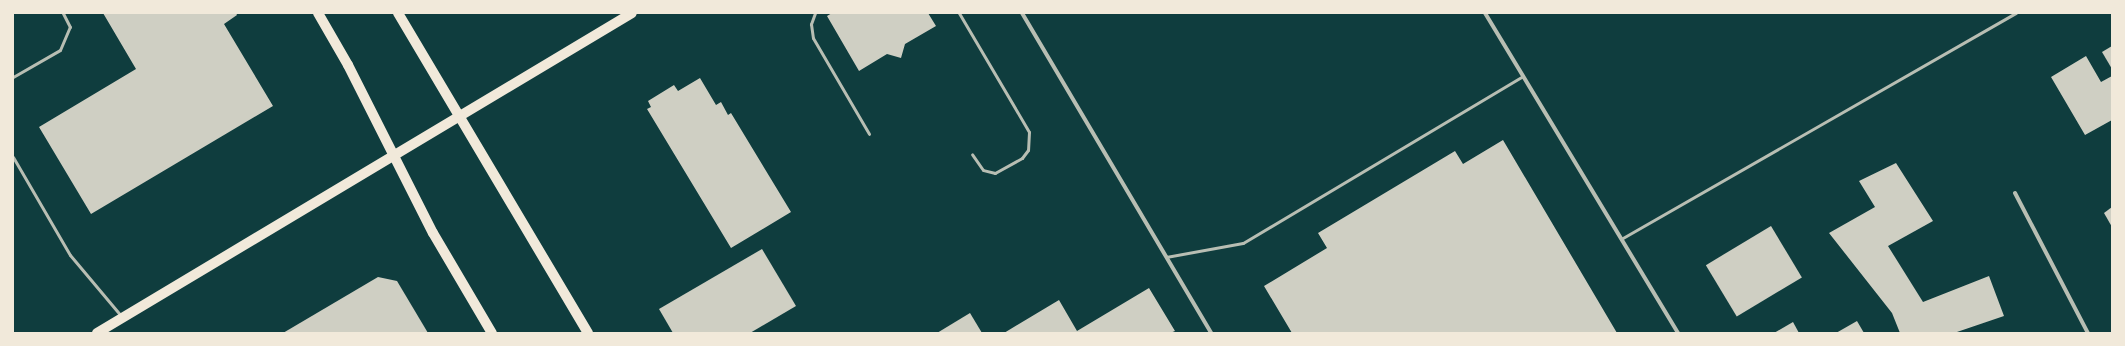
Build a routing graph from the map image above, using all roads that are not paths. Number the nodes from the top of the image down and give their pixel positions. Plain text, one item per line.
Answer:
1 (62, 13) edge
2 (318, 13) edge
3 (398, 13) edge
4 (632, 13) edge
5 (816, 13) edge
6 (959, 13) edge
7 (1022, 13) edge
8 (1485, 13) edge
9 (2016, 13) edge
10 (1523, 76) junction
11 (13, 77) edge
12 (460, 116) junction
13 (869, 134) dead end
14 (972, 154) dead end
15 (394, 156) junction
16 (13, 157) edge
17 (2016, 194) dead end
18 (1621, 239) junction
19 (1166, 257) junction
20 (123, 318) junction
21 (97, 333) edge
22 (492, 333) edge
23 (588, 333) edge
24 (1210, 333) edge
25 (1678, 333) edge
26 (2088, 333) edge

1 - 11 lane
2 - 15 main road
3 - 12 main road
4 - 12 main road
5 - 13 lane
6 - 14 lane
7 - 19 street
8 - 10 street
9 - 18 lane
10 - 18 street
10 - 19 lane
12 - 15 main road
12 - 23 main road
15 - 20 main road
15 - 22 main road
16 - 20 lane
17 - 26 street
18 - 25 street
19 - 24 street
20 - 21 main road

